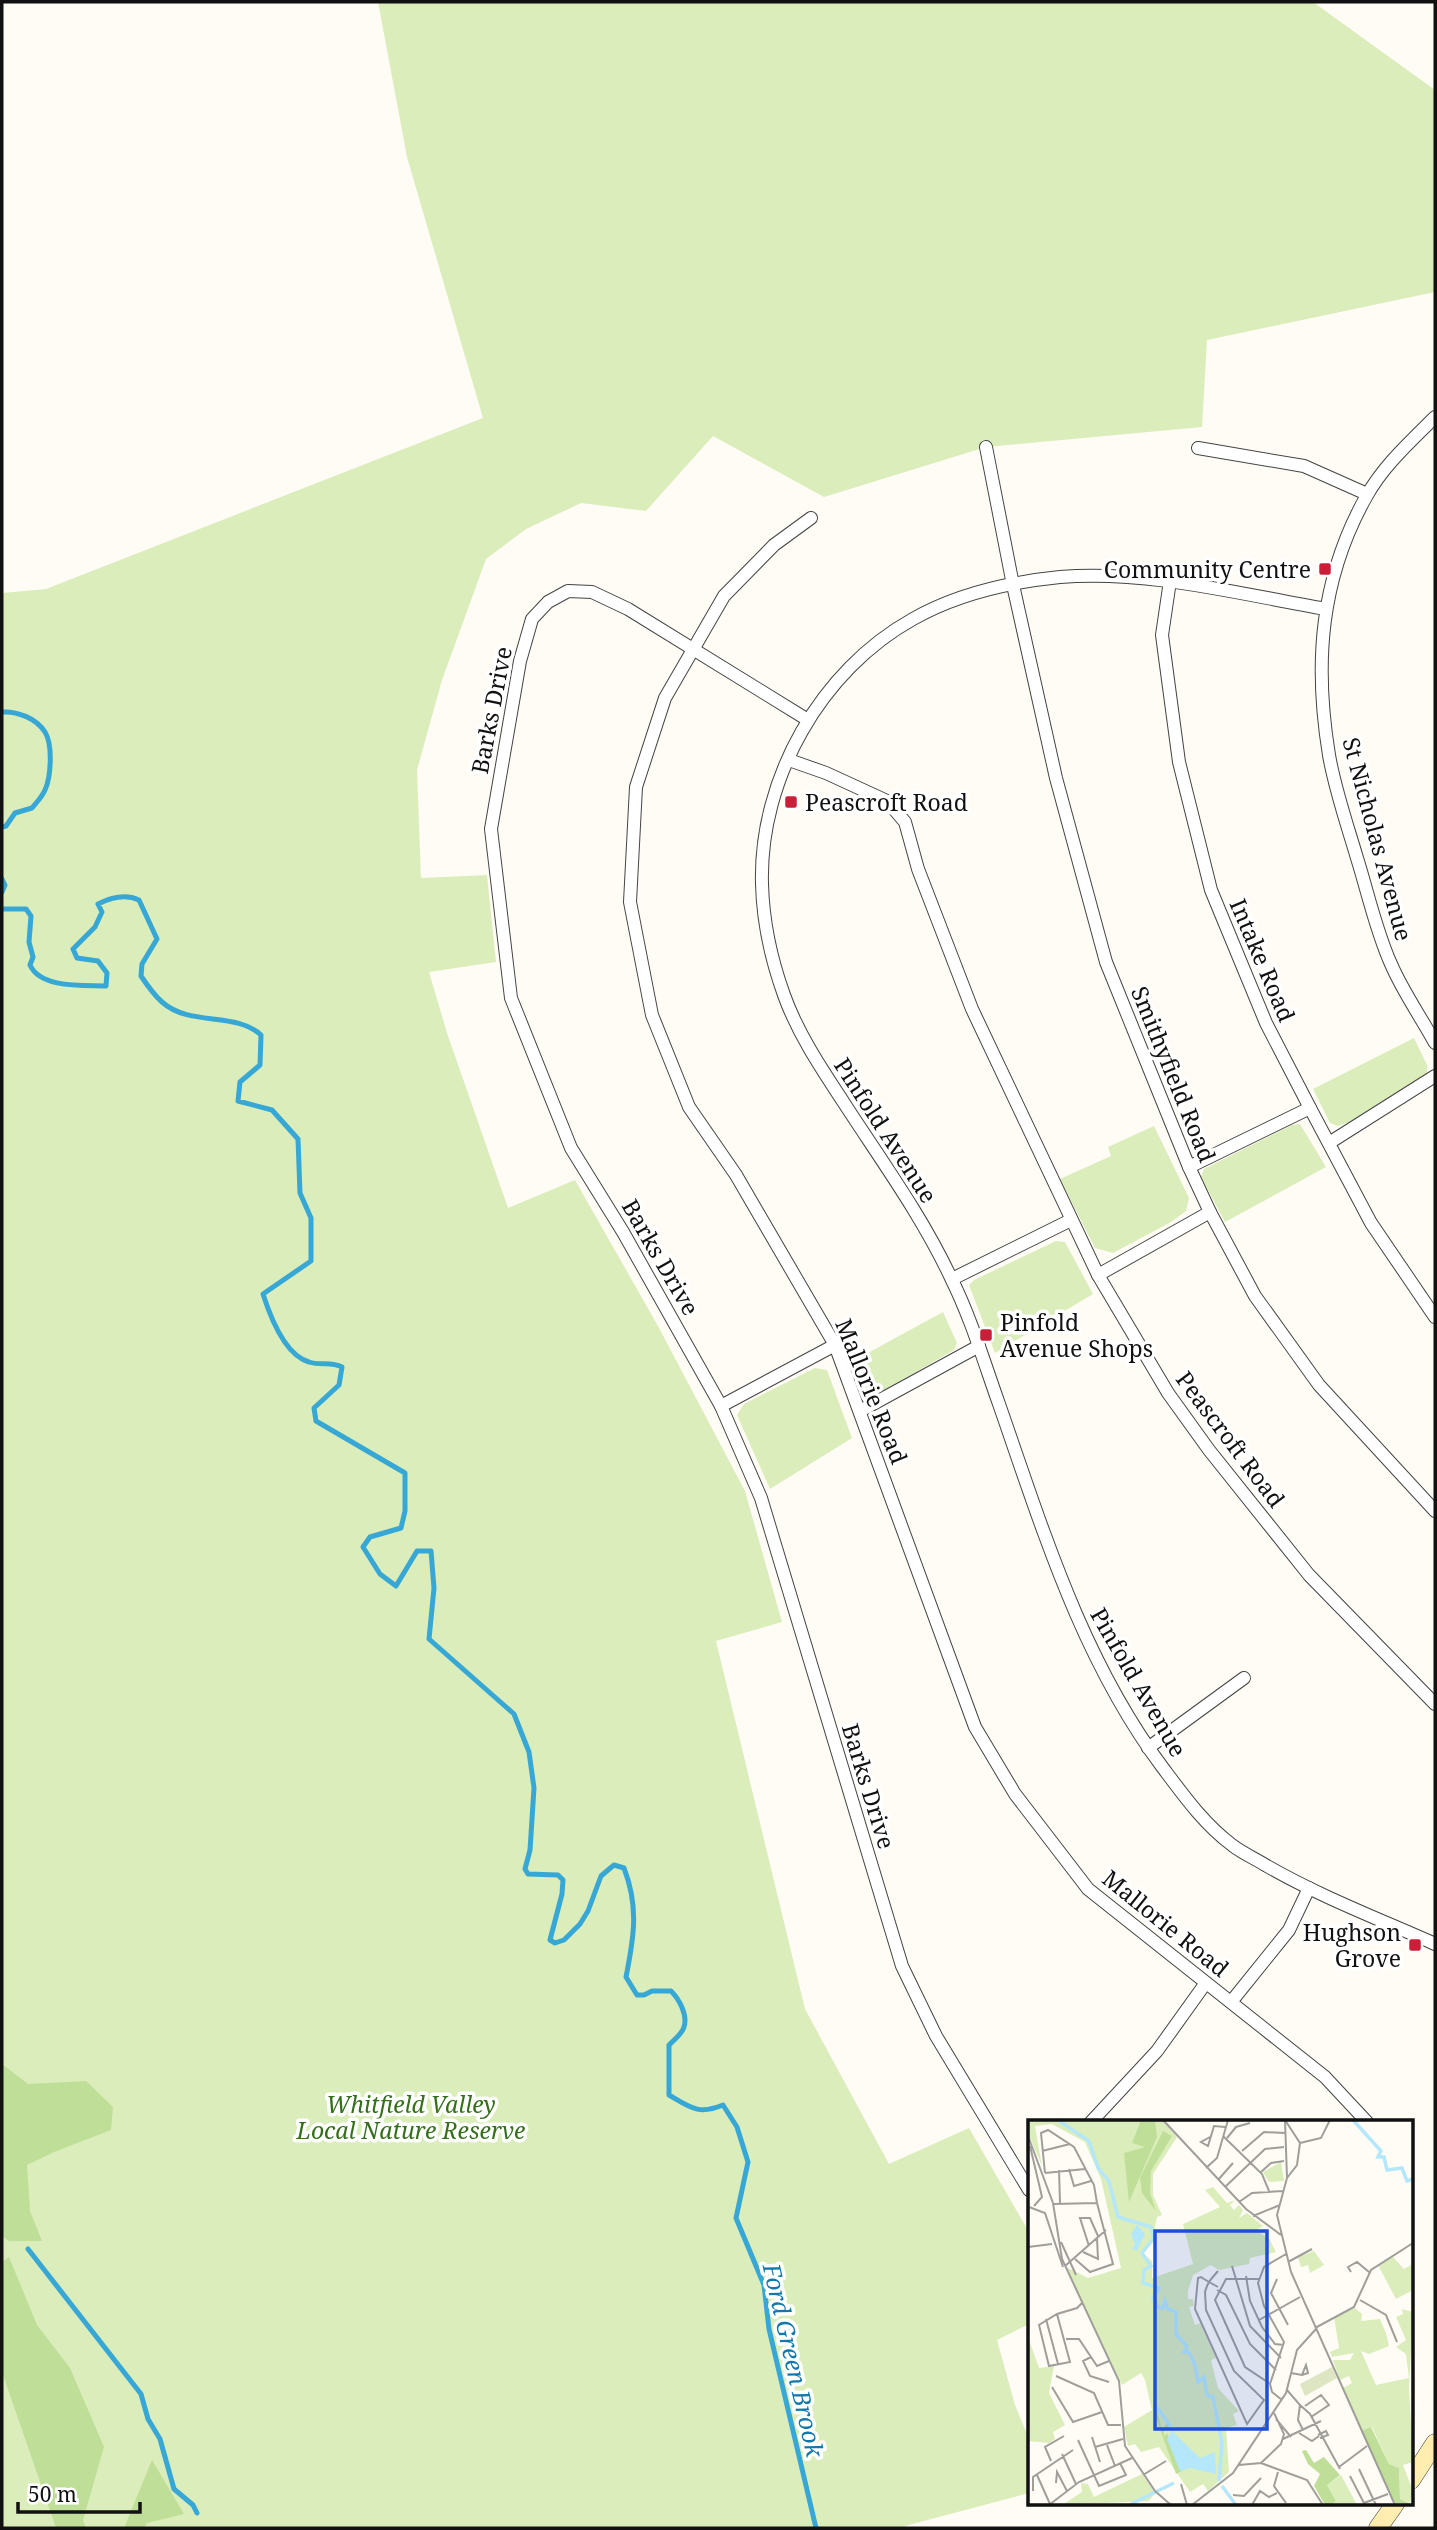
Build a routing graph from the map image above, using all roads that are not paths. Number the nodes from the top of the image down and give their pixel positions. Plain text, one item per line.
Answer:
1 (1435, 417) edge
2 (986, 447) dead end
3 (1198, 448) dead end
4 (1367, 494) junction
5 (811, 518) dead end
6 (1170, 581) junction
7 (1013, 584) junction
8 (1326, 609) junction
9 (692, 650) junction
10 (808, 720) junction
11 (789, 760) junction
12 (1435, 1043) edge
13 (1435, 1076) edge
14 (1310, 1108) junction
15 (1329, 1143) junction
16 (1189, 1167) junction
17 (1210, 1212) junction
18 (1071, 1220) junction
19 (1098, 1275) junction
20 (952, 1279) junction
21 (1435, 1317) edge
22 (835, 1345) junction
23 (979, 1346) junction
24 (722, 1406) junction
25 (860, 1411) junction
26 (1435, 1511) edge
27 (1244, 1678) dead end
28 (1435, 1704) edge
29 (1148, 1748) junction
30 (1309, 1888) junction
31 (1435, 1944) edge
32 (1205, 1984) junction
33 (1231, 2002) junction
34 (1093, 2120) edge
35 (1365, 2120) edge
36 (1026, 2173) edge
37 (1435, 2443) edge
38 (1412, 2478) edge
39 (1394, 2506) edge
40 (1378, 2528) edge

1 - 4 street, St Nicholas Avenue
2 - 7 street, Smithyfield Road
3 - 4 street
4 - 8 street, St Nicholas Avenue
5 - 9 street, Mallorie Road
6 - 7 street, Pinfold Avenue
6 - 8 street, Pinfold Avenue
6 - 14 street, Intake Road
7 - 10 street, Pinfold Avenue
7 - 16 street, Smithyfield Road
8 - 12 street, St Nicholas Avenue
9 - 10 street, Barks Drive
9 - 22 street, Mallorie Road
9 - 24 street, Barks Drive
10 - 11 street, Pinfold Avenue
11 - 18 street, Peascroft Road
11 - 20 street, Pinfold Avenue
13 - 15 street
14 - 15 street, Intake Road
14 - 16 street
15 - 21 street, Intake Road
16 - 17 street, Smithyfield Road
17 - 19 street
17 - 26 street, Smithyfield Road
18 - 19 street, Peascroft Road
18 - 20 street
19 - 28 street, Peascroft Road
20 - 23 street, Pinfold Avenue
22 - 24 street
22 - 25 street, Mallorie Road
23 - 25 street
23 - 29 street, Pinfold Avenue
24 - 36 street, Barks Drive
25 - 32 street, Mallorie Road
27 - 29 street
29 - 30 street, Pinfold Avenue
30 - 31 street, Pinfold Avenue
30 - 33 street
32 - 33 street, Mallorie Road
32 - 34 street
33 - 35 street
37 - 38 main road
39 - 40 main road

